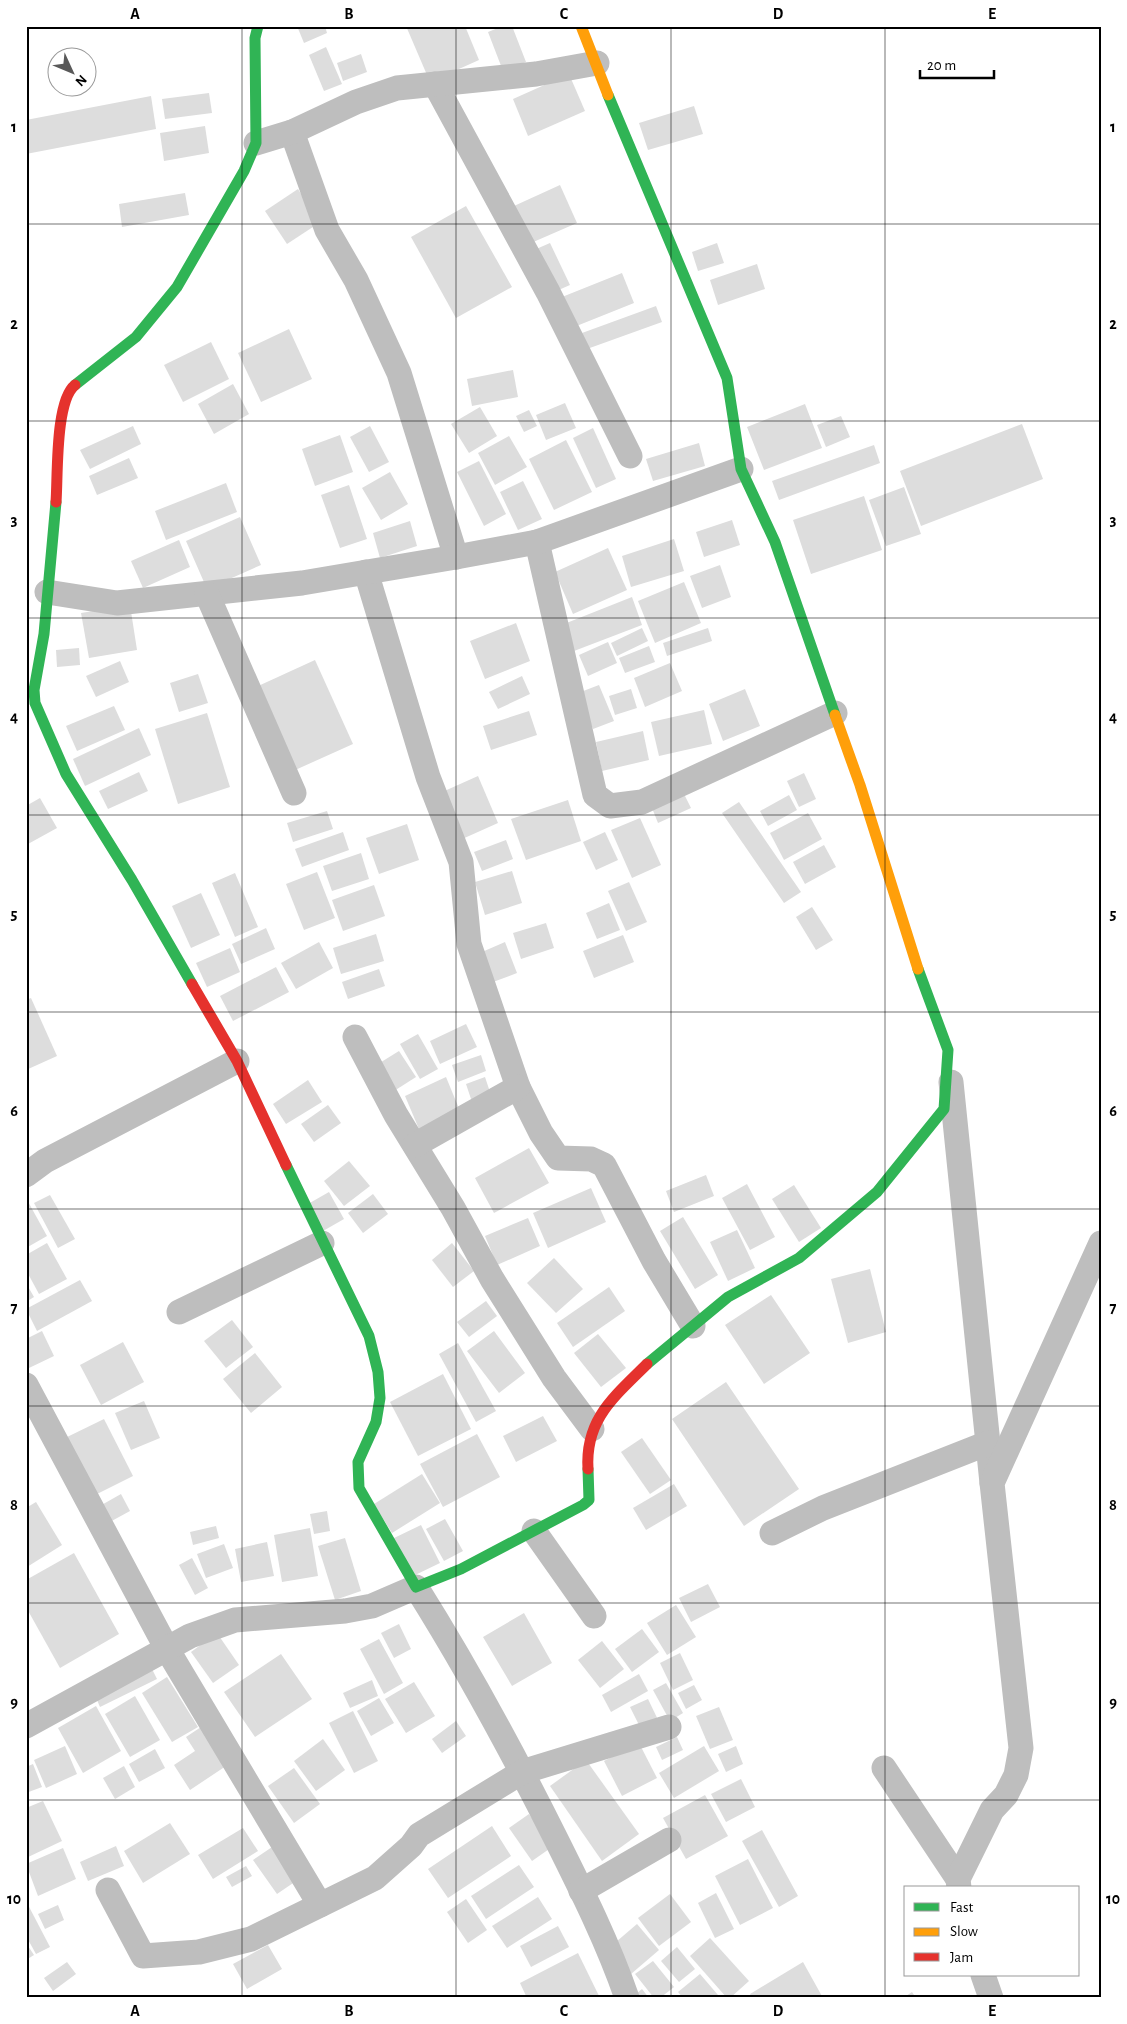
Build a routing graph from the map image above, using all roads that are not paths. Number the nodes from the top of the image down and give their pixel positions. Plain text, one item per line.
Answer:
1 (258, 26) edge
2 (581, 26) edge
3 (597, 63) junction
4 (435, 84) junction
5 (292, 132) junction
6 (256, 143) junction
7 (630, 456) dead end
8 (741, 469) junction
9 (536, 542) junction
10 (456, 557) junction
11 (366, 572) junction
12 (47, 592) junction
13 (207, 594) junction
14 (30, 709) edge
15 (835, 713) junction
16 (294, 793) dead end
17 (355, 1037) dead end
18 (948, 1050) junction
19 (237, 1061) junction
20 (518, 1087) junction
21 (415, 1144) junction
22 (26, 1175) edge
23 (322, 1243) junction
24 (1101, 1243) edge
25 (179, 1312) dead end
26 (693, 1326) junction
27 (26, 1385) edge
28 (592, 1429) junction
29 (988, 1443) junction
30 (992, 1483) junction
31 (534, 1531) junction
32 (772, 1533) dead end
33 (416, 1588) junction
34 (594, 1616) dead end
35 (167, 1650) junction
36 (26, 1726) edge
37 (669, 1727) dead end
38 (884, 1768) dead end
39 (522, 1772) junction
40 (669, 1840) dead end
41 (959, 1883) edge
42 (108, 1890) dead end
43 (582, 1891) junction
44 (320, 1905) junction
45 (983, 1976) edge
46 (627, 1998) edge
47 (990, 1998) edge

1 - 6 street
2 - 3 street
3 - 4 street
3 - 8 street
4 - 5 street
4 - 7 street
5 - 6 street
5 - 10 street
6 - 12 street
8 - 9 street
8 - 15 street
9 - 10 street
9 - 15 street
10 - 11 street
11 - 13 street
11 - 20 street
12 - 13 street
12 - 14 street
13 - 16 street
14 - 19 street
15 - 18 street
17 - 21 street
18 - 26 street
18 - 29 street
19 - 22 street
19 - 23 street
20 - 21 street
20 - 26 street
21 - 28 street
23 - 25 street
23 - 33 street
24 - 30 street
26 - 28 street
27 - 35 street
28 - 31 street
29 - 30 street
29 - 32 street
30 - 41 street
31 - 33 street
31 - 34 street
33 - 35 street
33 - 39 street
35 - 36 street
35 - 44 street
37 - 39 street
38 - 41 street
39 - 43 street
39 - 44 street
40 - 43 street
42 - 44 street
43 - 46 street
45 - 47 street

